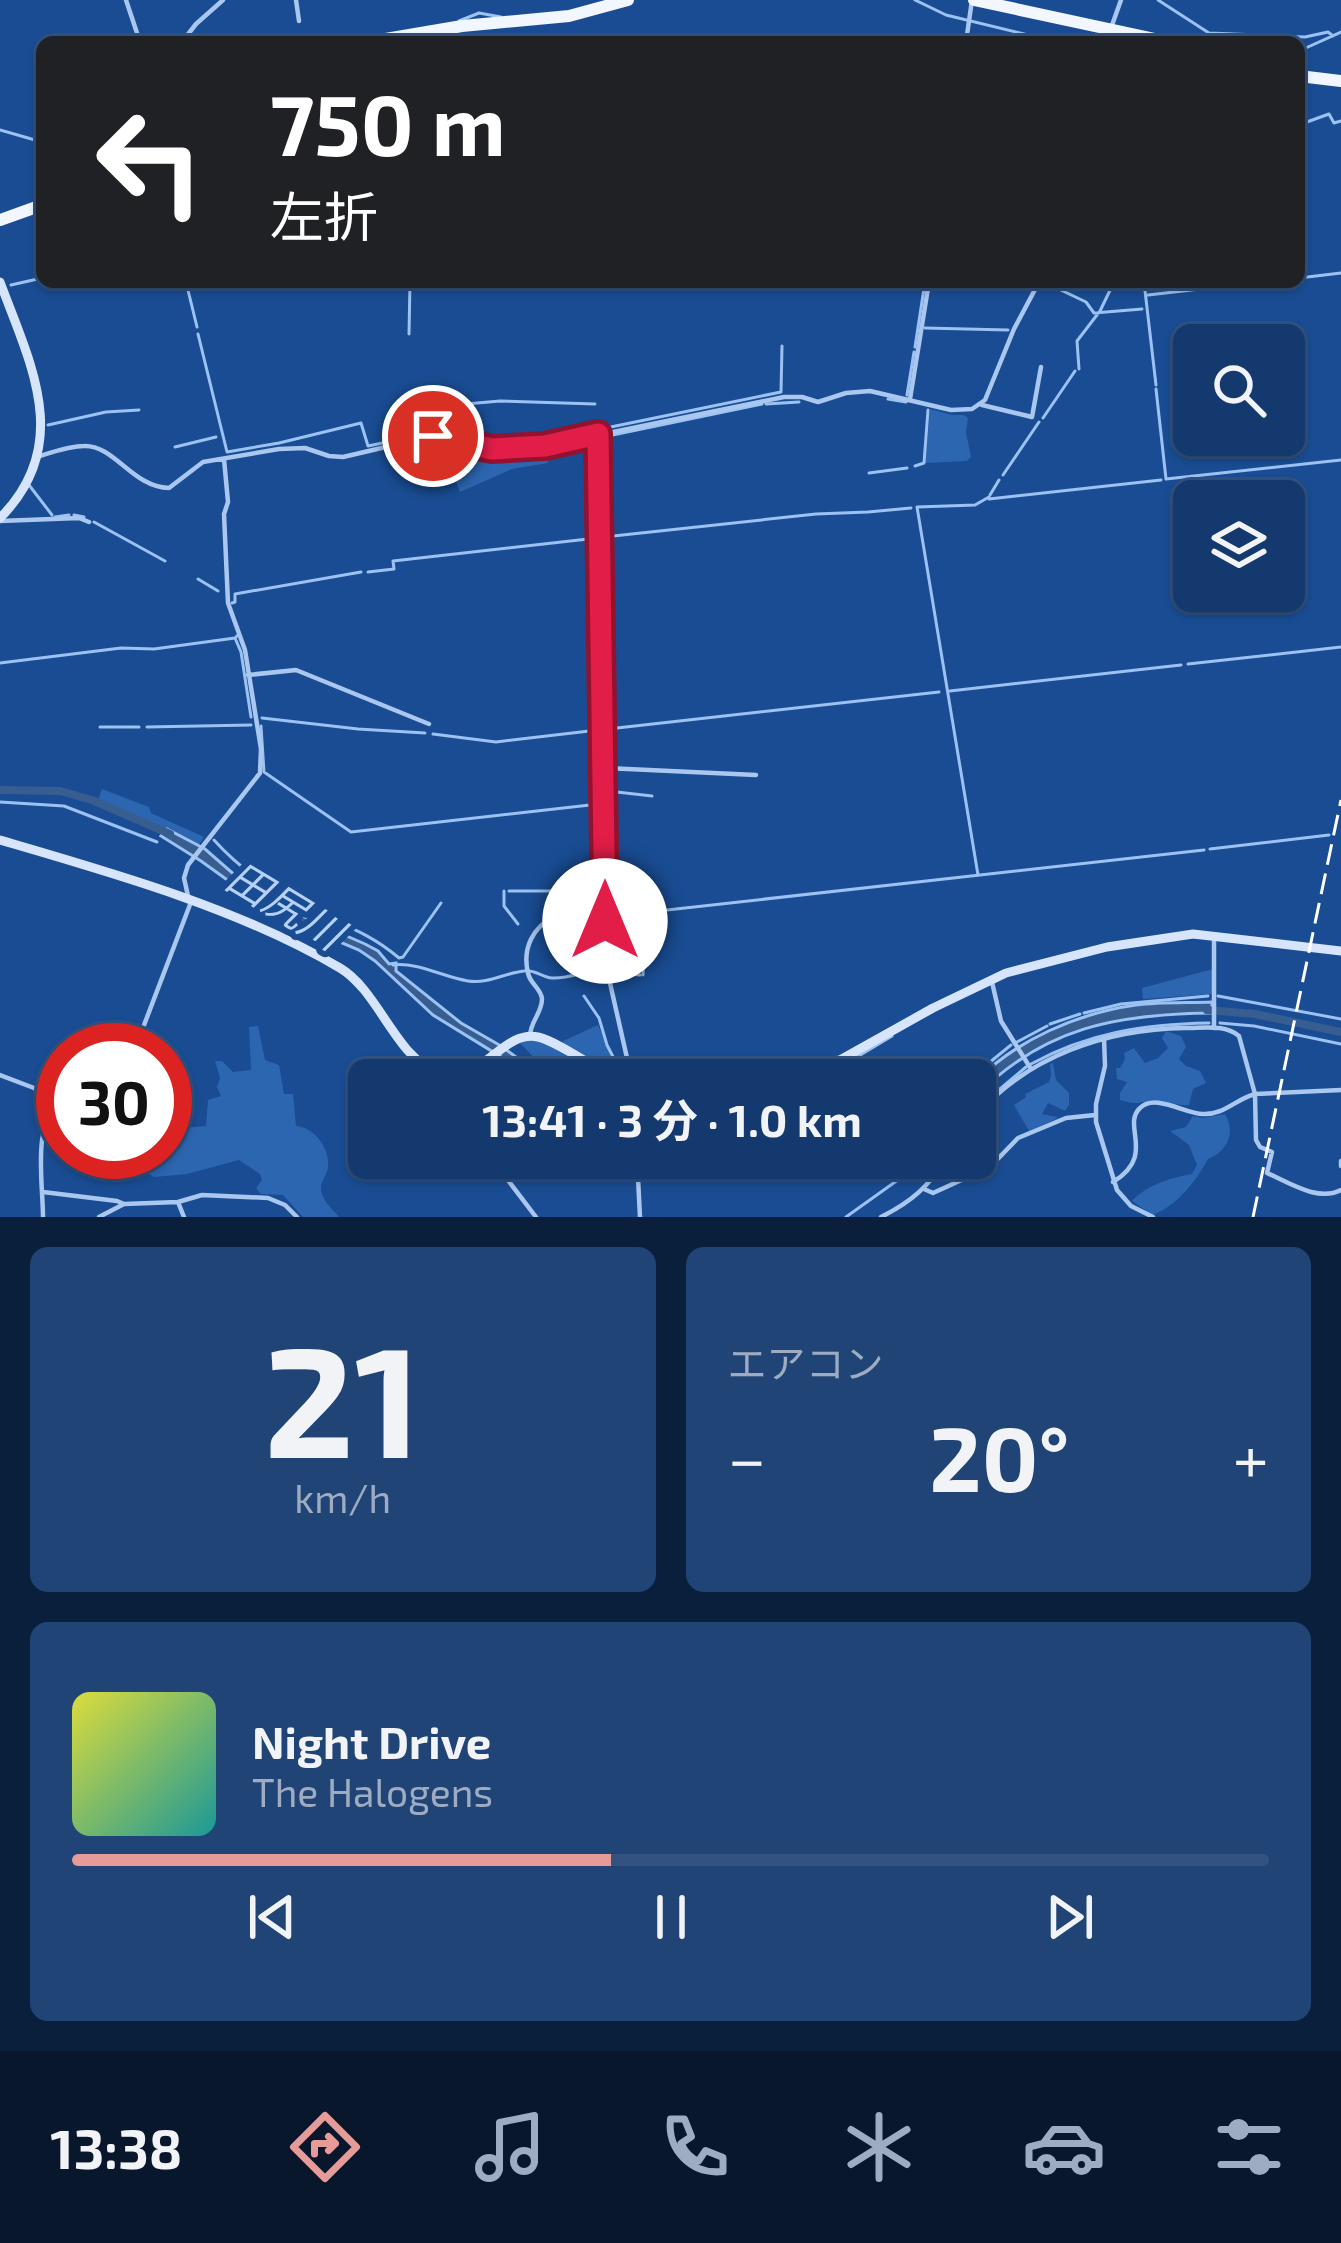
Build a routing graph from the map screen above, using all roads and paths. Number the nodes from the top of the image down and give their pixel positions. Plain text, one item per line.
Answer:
1 (126, 0) edge
2 (223, 0) edge
3 (296, 0) edge
4 (628, 0) edge
5 (973, 0) edge
6 (1121, 0) edge
7 (299, 21) dead end
8 (1106, 27) junction
9 (138, 36) edge
10 (187, 36) edge
11 (403, 36) edge
12 (967, 36) edge
13 (1102, 36) edge
14 (1144, 36) edge
15 (1305, 77) edge
16 (1341, 82) edge
17 (36, 207) edge
18 (0, 220) edge
19 (0, 282) edge
20 (928, 288) edge
21 (1036, 288) edge
22 (1041, 368) dead end
23 (910, 399) junction
24 (981, 404) junction
25 (598, 434) junction
26 (36, 457) junction
27 (224, 459) junction
28 (0, 519) edge
29 (89, 522) dead end
30 (248, 674) junction
31 (430, 724) dead end
32 (604, 768) junction
33 (756, 776) dead end
34 (0, 840) edge
35 (190, 901) junction
36 (605, 921) junction
37 (1214, 935) junction
38 (1341, 951) edge
39 (992, 980) junction
40 (145, 1023) edge
41 (1214, 1024) junction
42 (530, 1036) junction
43 (1104, 1038) junction
44 (418, 1059) edge
45 (488, 1059) edge
46 (580, 1059) edge
47 (627, 1059) edge
48 (842, 1059) edge
49 (1031, 1069) junction
50 (0, 1075) edge
51 (36, 1090) edge
52 (1341, 1090) edge
53 (1255, 1094) junction
54 (996, 1099) edge
55 (1095, 1114) junction
56 (43, 1179) edge
57 (507, 1179) edge
58 (638, 1179) edge
59 (932, 1179) edge
60 (1113, 1182) junction
61 (924, 1190) junction
62 (1341, 1190) edge
63 (43, 1192) junction
64 (178, 1202) junction
65 (124, 1204) junction
66 (43, 1217) edge
67 (99, 1217) edge
68 (184, 1217) edge
69 (297, 1217) edge
70 (536, 1217) edge
71 (640, 1217) edge
72 (881, 1217) edge
73 (1153, 1217) edge

1 - 9 street
2 - 10 street
3 - 7 street
4 - 11 main road
5 - 8 main road
5 - 12 street
6 - 8 street
8 - 13 street
8 - 14 main road
15 - 16 main road
17 - 18 main road
19 - 26 street
20 - 23 street
21 - 24 street
22 - 24 street
23 - 24 street
23 - 25 street
25 - 27 street
25 - 32 street
26 - 27 street
26 - 28 street
27 - 30 street
28 - 29 street
30 - 31 street
30 - 35 street
32 - 33 street
32 - 36 street
34 - 35 street
35 - 40 street
35 - 44 street
36 - 42 street
36 - 47 street
37 - 38 street
37 - 39 street
37 - 41 street
39 - 48 street
39 - 49 street
41 - 43 street
41 - 53 street
42 - 45 street
42 - 46 street
43 - 49 street
43 - 55 street
49 - 54 street
50 - 51 street
52 - 53 street
53 - 60 street
53 - 62 street
55 - 60 street
55 - 61 street
56 - 63 street
57 - 70 street
58 - 71 street
59 - 61 street
60 - 73 street
61 - 72 street
63 - 65 street
63 - 66 street
64 - 65 street
64 - 68 street
64 - 69 street
65 - 67 street

